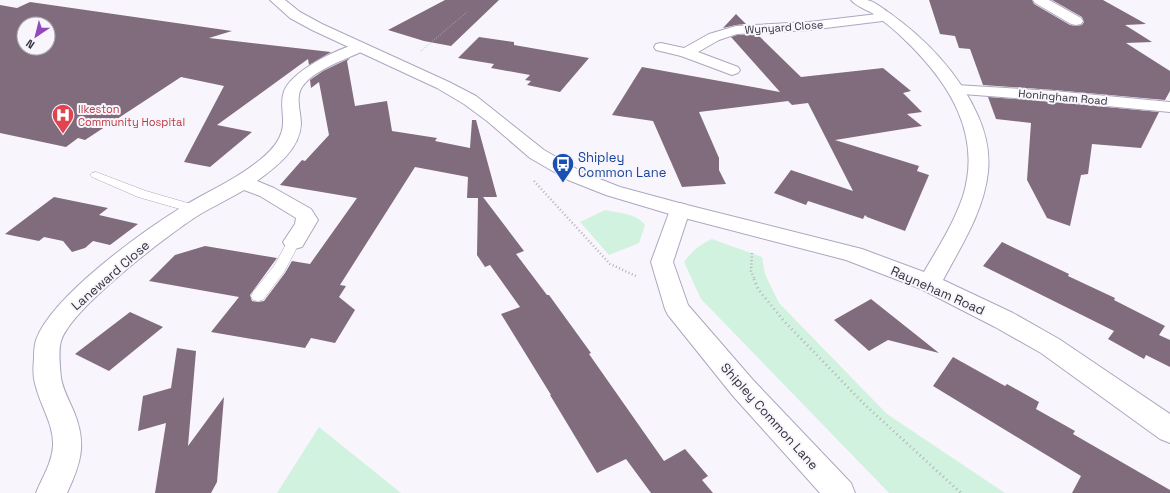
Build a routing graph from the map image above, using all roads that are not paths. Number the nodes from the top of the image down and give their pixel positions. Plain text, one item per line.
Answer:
1 (277, 0) edge
2 (858, 0) edge
3 (1040, 0) edge
4 (886, 17) junction
5 (1076, 21) dead end
6 (360, 47) junction
7 (661, 47) dead end
8 (686, 53) junction
9 (732, 70) dead end
10 (956, 90) junction
11 (1170, 107) edge
12 (96, 175) dead end
13 (242, 182) junction
14 (194, 209) junction
15 (680, 210) junction
16 (294, 242) joint
17 (929, 284) junction
18 (258, 296) dead end
19 (1170, 430) edge
20 (51, 493) edge
21 (840, 493) edge

1 - 6 street
2 - 4 street
3 - 5 street
4 - 8 street, Wynyard Close
4 - 10 street
6 - 13 street, Laneward Close
6 - 15 street
7 - 8 street
8 - 9 street
10 - 11 street, Honingham Road
10 - 17 street
12 - 14 lane
13 - 14 street, Laneward Close
13 - 16 street
14 - 20 street, Laneward Close
15 - 17 street, Rayneham Road
15 - 21 street, Shipley Common Lane
16 - 18 lane
17 - 19 street, Rayneham Road

